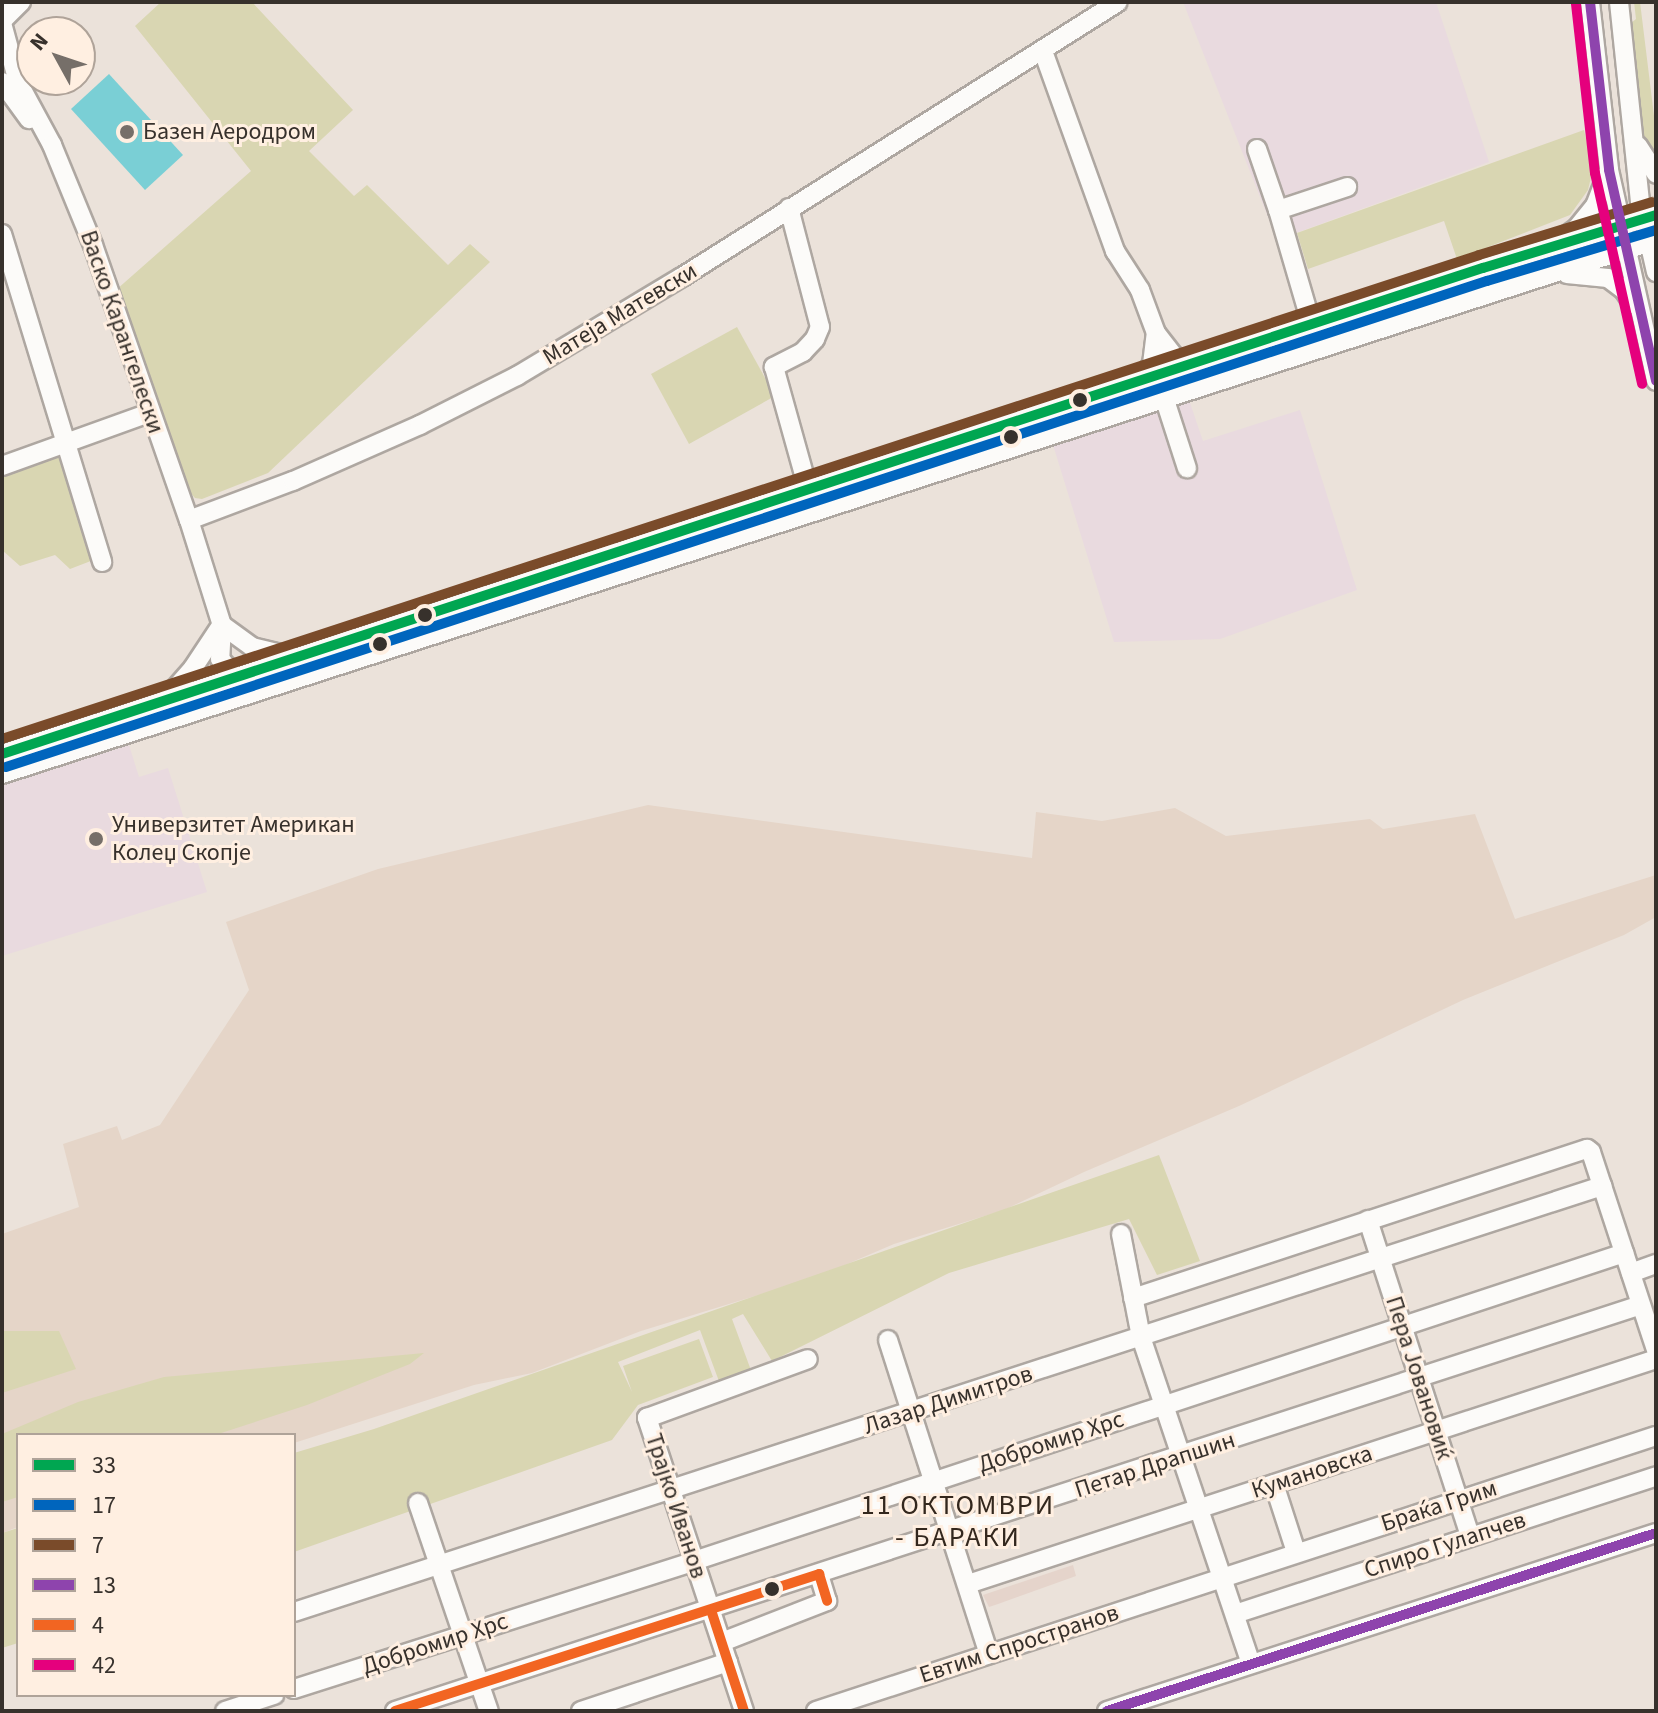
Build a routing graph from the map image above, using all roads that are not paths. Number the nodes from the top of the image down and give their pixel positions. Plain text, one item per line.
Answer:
1 (21, 2) edge
2 (1118, 2) edge
3 (1590, 2) edge
4 (1619, 2) edge
5 (2, 22) edge
6 (1043, 51) junction
7 (5, 90) edge
8 (1631, 131) junction
9 (52, 145) junction
10 (1257, 149) dead end
11 (1609, 170) junction
12 (1656, 174) edge
13 (1347, 187) dead end
14 (789, 208) junction
15 (1278, 210) junction
16 (1650, 217) edge
17 (1620, 227) junction
18 (2, 234) edge
19 (1652, 241) edge
20 (1624, 249) junction
21 (1536, 252) junction
22 (1656, 272) edge
23 (1540, 276) junction
24 (1640, 318) junction
25 (1312, 326) junction
26 (1156, 333) junction
27 (1197, 363) junction
28 (1141, 380) junction
29 (1656, 381) edge
30 (1164, 397) junction
31 (149, 413) junction
32 (66, 444) junction
33 (2, 466) edge
34 (1187, 468) dead end
35 (808, 489) junction
36 (189, 520) junction
37 (102, 562) dead end
38 (222, 625) junction
39 (295, 657) junction
40 (237, 678) junction
41 (242, 698) junction
42 (165, 699) junction
43 (2, 754) edge
44 (2, 774) edge
45 (1602, 1186) junction
46 (1368, 1220) junction
47 (1121, 1234) dead end
48 (1624, 1253) junction
49 (1380, 1259) junction
50 (1656, 1264) edge
51 (1631, 1273) junction
52 (1133, 1298) junction
53 (1641, 1305) junction
54 (1402, 1326) junction
55 (1141, 1337) junction
56 (888, 1340) dead end
57 (1656, 1350) edge
58 (808, 1359) dead end
59 (1656, 1359) edge
60 (1419, 1378) junction
61 (1164, 1405) junction
62 (909, 1413) junction
63 (1436, 1431) junction
64 (1656, 1436) edge
65 (1181, 1457) junction
66 (1656, 1476) edge
67 (933, 1481) junction
68 (1274, 1484) junction
69 (671, 1490) junction
70 (1459, 1500) junction
71 (418, 1503) dead end
72 (1199, 1509) junction
73 (949, 1530) junction
74 (1656, 1533) edge
75 (1470, 1536) junction
76 (1296, 1552) junction
77 (694, 1561) junction
78 (438, 1563) junction
79 (819, 1574) junction
80 (1222, 1576) junction
81 (968, 1584) junction
82 (711, 1610) junction
83 (296, 1611) edge
84 (1235, 1614) junction
85 (463, 1635) junction
86 (722, 1642) junction
87 (989, 1654) junction
88 (728, 1662) junction
89 (1251, 1663) junction
90 (481, 1685) junction
91 (296, 1688) edge
92 (268, 1697) edge
93 (1162, 1702) edge
94 (225, 1711) edge
95 (395, 1711) edge
96 (489, 1711) edge
97 (581, 1711) edge
98 (744, 1711) edge
99 (816, 1711) edge
100 (1107, 1711) edge

1 - 5 street
2 - 6 street, Матеја Матевски
3 - 11 street
4 - 8 street
5 - 9 street, Васко Карангелески
6 - 14 street, Матеја Матевски
6 - 26 street
7 - 9 street, Васко Карангелески
8 - 12 street
8 - 16 street
9 - 31 street, Васко Карангелески
10 - 15 street
11 - 17 street
11 - 21 street
13 - 15 street
14 - 35 street
14 - 36 street, Матеја Матевски
15 - 25 street
16 - 17 street
16 - 19 street
17 - 20 street
17 - 21 street
18 - 32 street
19 - 20 street
19 - 22 street
20 - 23 street
20 - 24 street
21 - 25 street
23 - 24 street
23 - 30 street
24 - 29 street
25 - 27 street
26 - 27 street
26 - 28 street
27 - 28 street
28 - 35 street
30 - 34 street
30 - 41 street
31 - 32 street
31 - 36 street, Васко Карангелески
32 - 33 street
32 - 37 street
35 - 39 street
36 - 38 street
38 - 39 street
38 - 40 street
38 - 42 street
39 - 40 street
40 - 41 street
40 - 42 street
41 - 44 street
42 - 43 street
45 - 46 street
45 - 48 street
45 - 49 street, Лазар Димитров
46 - 49 street, Пера Јовановиќ
46 - 52 street
47 - 52 street
48 - 51 street
48 - 54 street, Добромир Хрс
49 - 54 street, Пера Јовановиќ
49 - 55 street, Лазар Димитров
50 - 51 street
51 - 53 street
52 - 55 street
53 - 57 street
53 - 60 street, Петар Драпшин
54 - 60 street, Пера Јовановиќ
54 - 61 street, Добромир Хрс
55 - 61 street
55 - 62 street, Лазар Димитров
56 - 62 street
58 - 69 street, Трајко Иванов
59 - 63 street, Кумановска
60 - 63 street, Пера Јовановиќ
60 - 65 street, Петар Драпшин
61 - 65 street
61 - 67 street, Добромир Хрс
62 - 67 street
62 - 69 street, Лазар Димитров
63 - 68 street, Кумановска
63 - 70 street, Пера Јовановиќ
64 - 70 street, Браќа Грим
65 - 72 street
65 - 73 street, Петар Драпшин
66 - 75 street, Спиро Гулапчев
67 - 73 street
67 - 77 street, Добромир Хрс
68 - 72 street, Кумановска
68 - 76 street
69 - 77 street, Трајко Иванов
69 - 78 street, Лазар Димитров
70 - 75 street, Пера Јовановиќ
70 - 76 street, Браќа Грим
71 - 78 street
72 - 80 street
72 - 81 street, Кумановска
73 - 79 street, Петар Драпшин
73 - 81 street
74 - 89 street
75 - 84 street, Спиро Гулапчев
76 - 80 street, Браќа Грим
77 - 82 street, Трајко Иванов
77 - 85 street, Добромир Хрс
78 - 83 street, Лазар Димитров
78 - 85 street
79 - 82 street, Петар Драпшин
79 - 86 street
80 - 84 street
80 - 87 street, Евтим Спространов
81 - 87 street
82 - 86 street, Трајко Иванов
82 - 90 street, Петар Драпшин
84 - 89 street
85 - 90 street
85 - 91 street, Добромир Хрс
86 - 88 street, Трајко Иванов
87 - 99 street, Евтим Спространов
88 - 97 street
88 - 98 street, Трајко Иванов
89 - 93 street
90 - 95 street, Петар Драпшин
90 - 96 street
92 - 94 street
93 - 100 street

